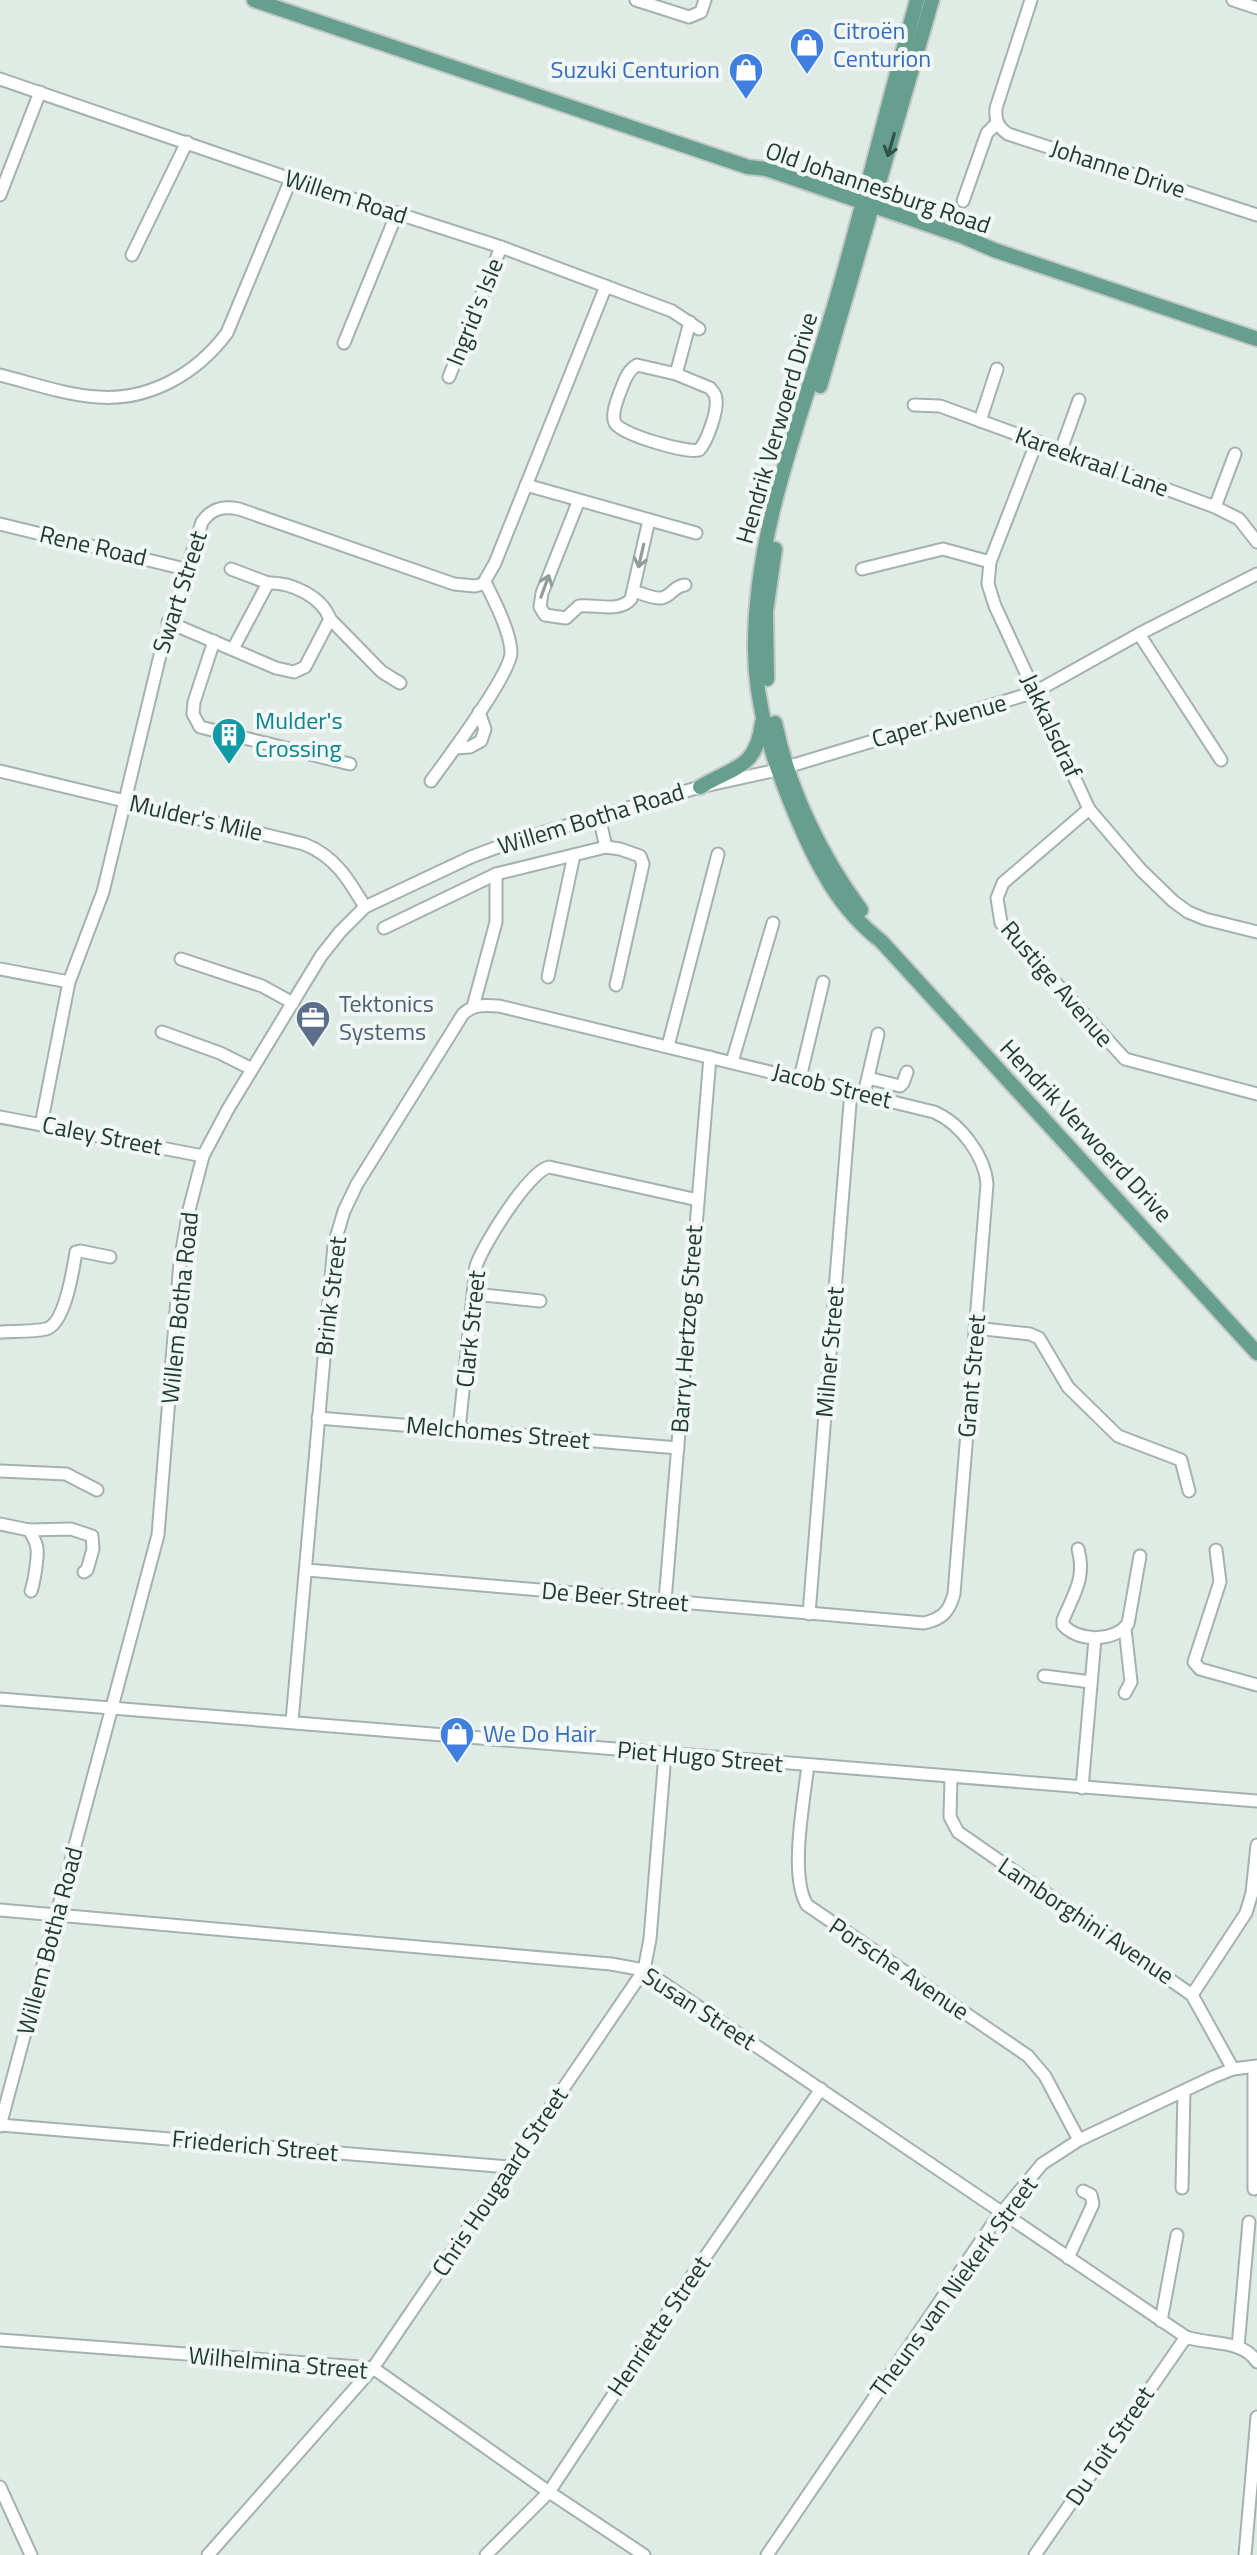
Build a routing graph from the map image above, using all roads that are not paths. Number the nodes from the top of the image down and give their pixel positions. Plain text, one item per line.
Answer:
1 (254, 0) edge
2 (636, 0) edge
3 (705, 0) edge
4 (917, 0) edge
5 (932, 0) edge
6 (1031, 0) edge
7 (1233, 0) edge
8 (1257, 8) edge
9 (0, 79) edge
10 (40, 92) junction
11 (997, 123) junction
12 (187, 142) junction
13 (291, 179) junction
14 (0, 195) edge
15 (963, 201) dead end
16 (866, 208) junction
17 (397, 213) junction
18 (1257, 215) edge
19 (501, 247) junction
20 (132, 255) dead end
21 (606, 286) junction
22 (1257, 339) edge
23 (344, 343) dead end
24 (997, 369) dead end
25 (676, 374) junction
26 (0, 375) edge
27 (449, 377) dead end
28 (1079, 400) dead end
29 (914, 405) dead end
30 (980, 421) junction
31 (1037, 441) junction
32 (1061, 450) junction
33 (1235, 454) dead end
34 (526, 485) junction
35 (579, 500) junction
36 (1215, 507) junction
37 (649, 520) junction
38 (0, 524) edge
39 (696, 533) dead end
40 (1257, 542) edge
41 (990, 562) junction
42 (185, 569) junction
43 (231, 569) dead end
44 (862, 569) dead end
45 (1257, 574) edge
46 (485, 582) junction
47 (268, 583) junction
48 (685, 585) dead end
49 (633, 591) junction
50 (330, 619) junction
51 (168, 622) junction
52 (1139, 634) junction
53 (214, 641) junction
54 (233, 649) junction
55 (400, 683) dead end
56 (1035, 692) junction
57 (479, 712) junction
58 (763, 712) junction
59 (455, 748) junction
60 (1221, 760) dead end
61 (350, 764) dead end
62 (782, 768) junction
63 (0, 771) edge
64 (431, 781) dead end
65 (700, 787) junction
66 (124, 802) junction
67 (1089, 809) junction
68 (599, 817) junction
69 (606, 847) junction
70 (718, 854) dead end
71 (574, 855) junction
72 (496, 874) junction
73 (365, 907) junction
74 (773, 923) dead end
75 (384, 928) dead end
76 (1257, 932) edge
77 (181, 959) dead end
78 (0, 969) edge
79 (548, 977) dead end
80 (69, 982) junction
81 (823, 982) dead end
82 (616, 985) dead end
83 (293, 1003) junction
84 (473, 1007) junction
85 (162, 1032) dead end
86 (878, 1034) dead end
87 (668, 1046) junction
88 (710, 1057) junction
89 (732, 1062) junction
90 (252, 1069) junction
91 (907, 1072) dead end
92 (800, 1078) junction
93 (868, 1078) junction
94 (851, 1091) junction
95 (864, 1094) junction
96 (1257, 1094) edge
97 (0, 1117) edge
98 (952, 1123) joint
99 (41, 1125) junction
100 (203, 1156) junction
101 (698, 1200) junction
102 (110, 1257) dead end
103 (474, 1294) junction
104 (540, 1301) dead end
105 (975, 1328) junction
106 (0, 1332) edge
107 (1257, 1353) edge
108 (318, 1418) junction
109 (459, 1429) junction
110 (678, 1448) junction
111 (0, 1471) edge
112 (97, 1490) dead end
113 (1189, 1491) dead end
114 (0, 1524) edge
115 (29, 1530) junction
116 (1078, 1549) dead end
117 (1216, 1550) dead end
118 (1140, 1556) dead end
119 (307, 1570) junction
120 (84, 1572) dead end
121 (31, 1591) dead end
122 (665, 1601) junction
123 (809, 1614) junction
124 (924, 1623) joint
125 (1125, 1628) junction
126 (1095, 1639) junction
127 (1044, 1676) dead end
128 (1091, 1682) junction
129 (1257, 1685) edge
130 (1125, 1693) dead end
131 (0, 1699) edge
132 (112, 1708) junction
133 (292, 1721) junction
134 (665, 1754) junction
135 (808, 1765) junction
136 (951, 1777) junction
137 (1082, 1788) junction
138 (1257, 1801) edge
139 (1257, 1845) edge
140 (0, 1910) edge
141 (58, 1915) junction
142 (644, 1970) junction
143 (1192, 1995) junction
144 (1249, 2070) edge
145 (821, 2089) junction
146 (1184, 2091) junction
147 (0, 2125) edge
148 (1079, 2140) junction
149 (509, 2167) junction
150 (1182, 2188) dead end
151 (1254, 2189) dead end
152 (1083, 2191) dead end
153 (1001, 2213) junction
154 (1249, 2222) dead end
155 (1177, 2235) dead end
156 (1068, 2258) junction
157 (1161, 2321) junction
158 (1186, 2337) junction
159 (0, 2340) edge
160 (1238, 2347) junction
161 (1257, 2362) edge
162 (373, 2368) junction
163 (1257, 2417) edge
164 (0, 2487) edge
165 (549, 2492) junction
166 (31, 2555) edge
167 (208, 2555) edge
168 (486, 2555) edge
169 (644, 2555) edge
170 (767, 2555) edge
171 (1035, 2555) edge
172 (1245, 2555) edge

1 - 16 main road, Old Johannesburg Road
2 - 3 street
4 - 16 main road, Hendrik Verwoerd Drive
5 -> 16 main road, Hendrik Verwoerd Drive
6 - 11 street
7 - 8 street
9 - 10 street, Willem Road
10 - 12 street, Willem Road
10 - 14 street
11 - 15 street
11 - 18 street, Johanne Drive
12 - 13 street, Willem Road
12 - 20 street
13 - 17 street, Willem Road
13 - 26 street
16 - 22 main road, Old Johannesburg Road
16 - 58 main road, Hendrik Verwoerd Drive
16 - 62 main road, Hendrik Verwoerd Drive
17 - 19 street, Willem Road
17 - 23 street
19 - 21 street, Willem Road
19 - 27 street, Ingrid's Isle
21 - 25 street, Willem Road
21 - 34 street
24 - 30 street
25 - 25 street
28 - 32 street
29 - 30 street, Kareekraal Lane
30 - 31 street, Kareekraal Lane
31 - 32 street, Kareekraal Lane
31 - 41 street, Jakkalsdraf
32 - 36 street, Kareekraal Lane
33 - 36 street
34 - 35 street
34 - 46 street
35 - 37 street
49 -> 35 street
36 - 40 street, Kareekraal Lane
37 - 39 street
37 -> 49 street
38 - 42 street, Rene Road
41 - 44 street
41 - 56 street, Jakkalsdraf
42 - 46 street, Swart Street
42 - 51 street, Swart Street
43 - 47 street
45 - 52 street, Caper Avenue
46 - 57 street
47 - 50 street
47 - 54 street
48 - 49 street
50 - 54 street
50 - 55 street
51 - 53 street
51 - 66 street, Swart Street
52 - 56 street, Caper Avenue
52 - 60 street
53 - 54 street
53 - 61 street
56 - 62 street, Caper Avenue
56 - 67 street, Jakkalsdraf
57 - 59 street
57 - 59 street
58 - 62 main road, Hendrik Verwoerd Drive
58 - 65 main road
59 - 64 street
62 - 65 street, Willem Botha Road
62 - 107 main road, Hendrik Verwoerd Drive
63 - 66 street, Mulder's Mile
65 - 68 street, Willem Botha Road
66 - 73 street, Mulder's Mile
66 - 80 street, Swart Street
67 - 76 street, Jakkalsdraf
67 - 96 street, Rustige Avenue
68 - 69 street
68 - 73 street, Willem Botha Road
69 - 71 street
69 - 82 street
70 - 87 street
71 - 72 street
71 - 79 street
72 - 75 street
72 - 84 street
73 - 83 street, Willem Botha Road
74 - 89 street
77 - 83 street
78 - 80 street
80 - 99 street, Swart Street
81 - 92 street
83 - 90 street, Willem Botha Road
84 - 87 street
84 - 108 street, Brink Street
85 - 90 street
86 - 93 street
87 - 88 street
88 - 89 street, Jacob Street
88 - 101 street, Barry Hertzog Street
89 - 92 street, Jacob Street
90 - 100 street, Willem Botha Road
91 - 93 street
92 - 94 street, Jacob Street
93 - 95 street
94 - 95 street, Jacob Street
94 - 123 street, Milner Street
95 - 98 street, Jacob Street
97 - 99 street, Caley Street
98 - 105 street, Grant Street
99 - 100 street, Caley Street
100 - 132 street, Willem Botha Road
101 - 103 street, Clark Street
101 - 110 street, Barry Hertzog Street
102 - 106 street
103 - 104 street
103 - 109 street, Clark Street
105 - 113 street
105 - 124 street, Grant Street
108 - 109 street, Melchomes Street
108 - 119 street, Brink Street
109 - 110 street, Melchomes Street
110 - 122 street, Barry Hertzog Street
111 - 112 street
114 - 115 street
115 - 120 street
115 - 121 street
116 - 126 street
117 - 129 street
118 - 125 street
119 - 122 street, De Beer Street
119 - 133 street, Brink Street
122 - 123 street, De Beer Street
123 - 124 street, De Beer Street
125 - 126 street
125 - 130 street
126 - 128 street
127 - 128 street
128 - 137 street
131 - 132 street, Piet Hugo Street
132 - 133 street, Piet Hugo Street
132 - 141 street, Willem Botha Road
133 - 134 street, Piet Hugo Street
134 - 135 street, Piet Hugo Street
134 - 142 street, Chris Hougaard Street
135 - 136 street, Piet Hugo Street
135 - 148 street, Porsche Avenue
136 - 137 street, Piet Hugo Street
136 - 143 street, Lamborghini Avenue
137 - 138 street, Piet Hugo Street
139 - 143 street
140 - 141 street, Susan Street
141 - 142 street, Susan Street
141 - 147 street, Willem Botha Road
142 - 145 street, Susan Street
142 - 149 street, Chris Hougaard Street
143 - 144 street, Lamborghini Avenue
144 - 146 street, Theuns van Niekerk Street
144 - 151 street
145 - 153 street, Susan Street
145 - 165 street, Henriette Street
146 - 148 street, Theuns van Niekerk Street
146 - 150 street
147 - 149 street, Friederich Street
148 - 153 street, Theuns van Niekerk Street
149 - 162 street, Chris Hougaard Street
152 - 156 street
153 - 156 street, Susan Street
153 - 170 street, Theuns van Niekerk Street
154 - 160 street
155 - 157 street
156 - 157 street, Susan Street
157 - 158 street, Susan Street
158 - 160 street, Susan Street
158 - 171 street, Du Toit Street
159 - 162 street, Wilhelmina Street
160 - 161 street, Susan Street
162 - 165 street, Wilhelmina Street
162 - 167 street, Chris Hougaard Street
163 - 172 street
164 - 166 street
165 - 168 street, Henriette Street
165 - 169 street, Wilhelmina Street

